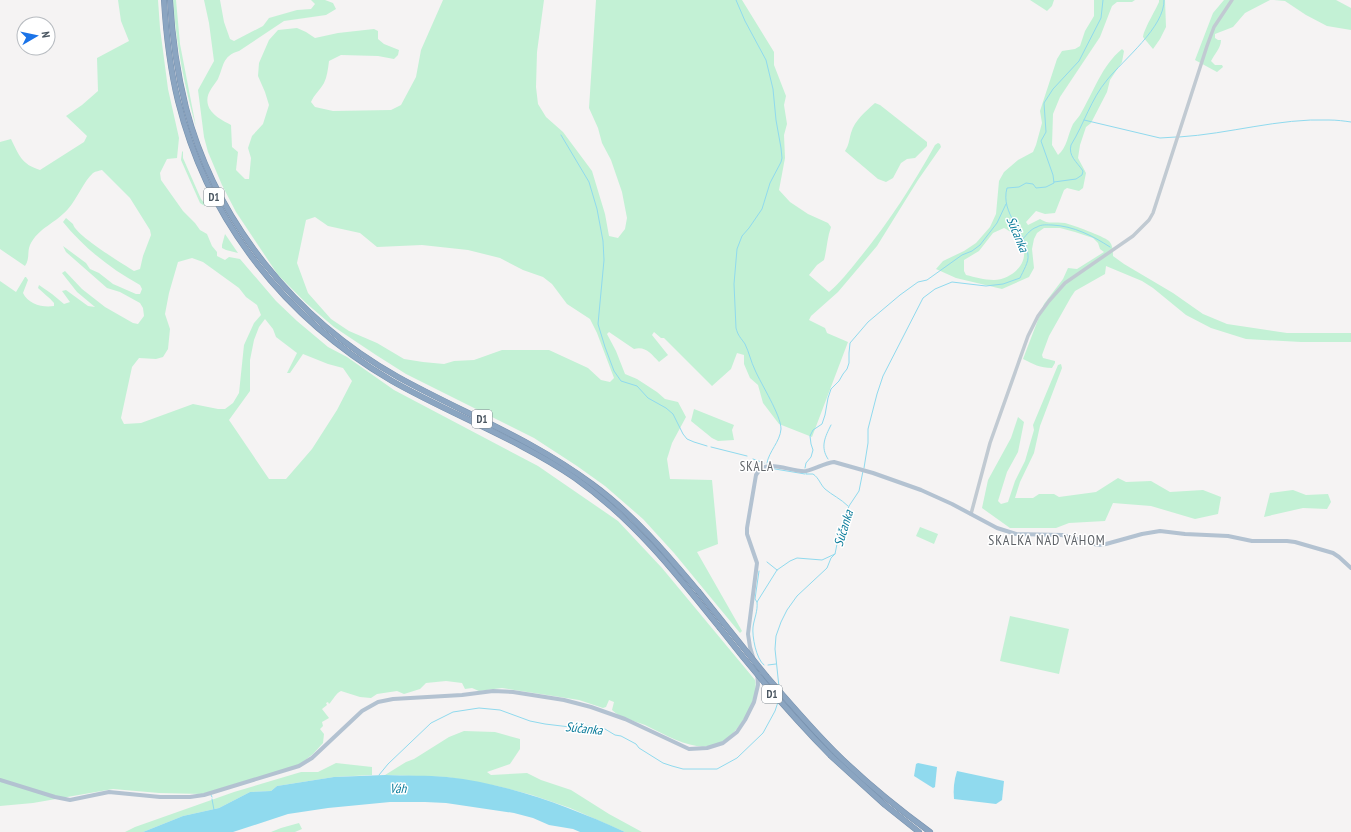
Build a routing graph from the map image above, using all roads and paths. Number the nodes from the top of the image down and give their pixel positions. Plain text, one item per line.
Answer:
1 (164, 0) edge
2 (170, 0) edge
3 (1232, 0) edge
4 (971, 514) junction
5 (1351, 568) edge
6 (0, 780) edge
7 (919, 832) edge
8 (930, 832) edge

1 - 7 highway, D1, bridge
2 - 8 highway, D1, bridge
3 - 4 street
4 - 5 main road
4 - 6 main road

